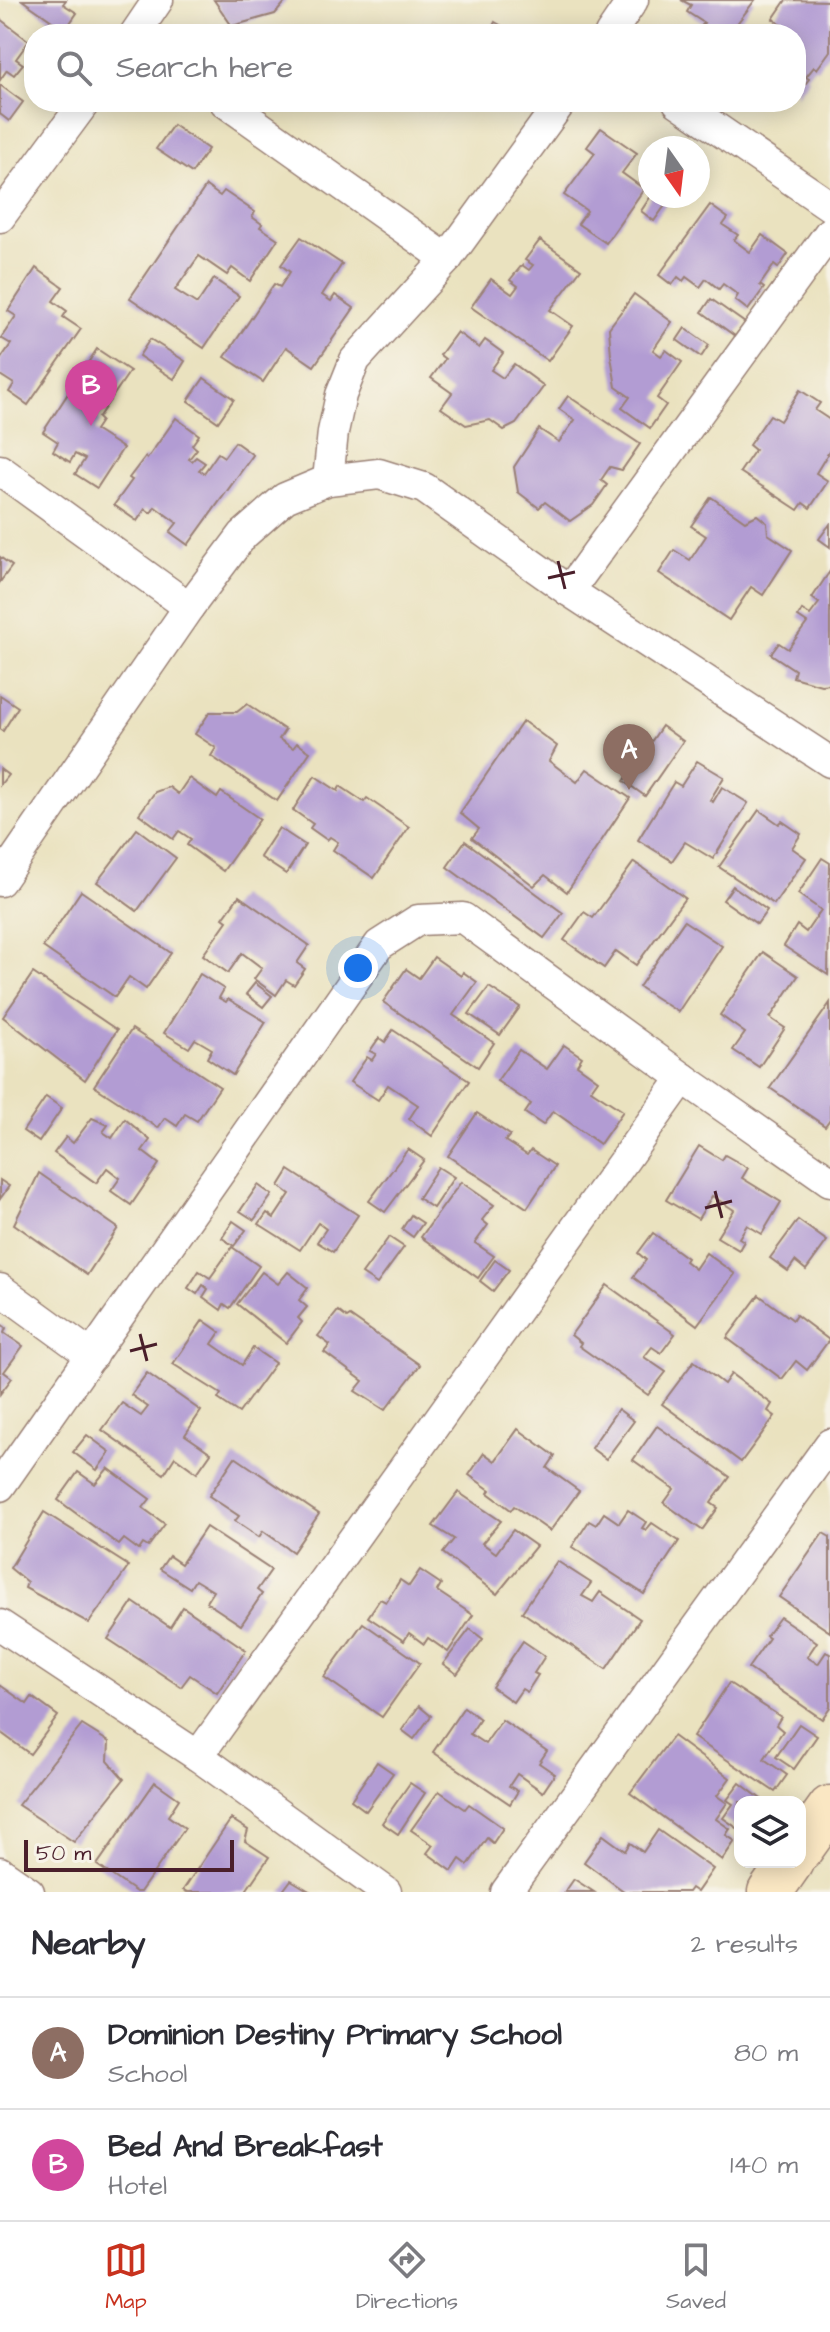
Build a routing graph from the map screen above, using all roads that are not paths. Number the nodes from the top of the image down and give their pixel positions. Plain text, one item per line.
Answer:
1 (158, 0) edge
2 (633, 0) edge
3 (142, 24) edge
4 (617, 24) edge
5 (78, 112) edge
6 (239, 112) edge
7 (554, 112) edge
8 (693, 112) edge
9 (830, 206) edge
10 (0, 217) edge
11 (830, 232) edge
12 (447, 259) junction
13 (0, 470) edge
14 (328, 480) junction
15 (569, 591) junction
16 (189, 607) junction
17 (830, 762) edge
18 (0, 881) edge
19 (683, 1078) junction
20 (830, 1181) edge
21 (0, 1289) edge
22 (92, 1356) junction
23 (830, 1444) edge
24 (0, 1486) edge
25 (0, 1625) edge
26 (198, 1756) junction
27 (830, 1808) edge
28 (806, 1842) edge
29 (787, 1868) edge
30 (0, 1872) edge
31 (29, 1892) edge
32 (386, 1892) edge
33 (506, 1892) edge
34 (770, 1892) edge

1 - 3 street
2 - 4 street
5 - 10 street
6 - 12 street
7 - 12 street
8 - 9 street
11 - 15 street
12 - 14 street
13 - 16 street
14 - 15 street
14 - 16 street
15 - 17 street
16 - 18 street
19 - 20 street
19 - 22 street
19 - 26 street
21 - 22 street
22 - 24 street
23 - 33 street
25 - 26 street
26 - 32 street
27 - 28 street
29 - 34 street
30 - 31 street

